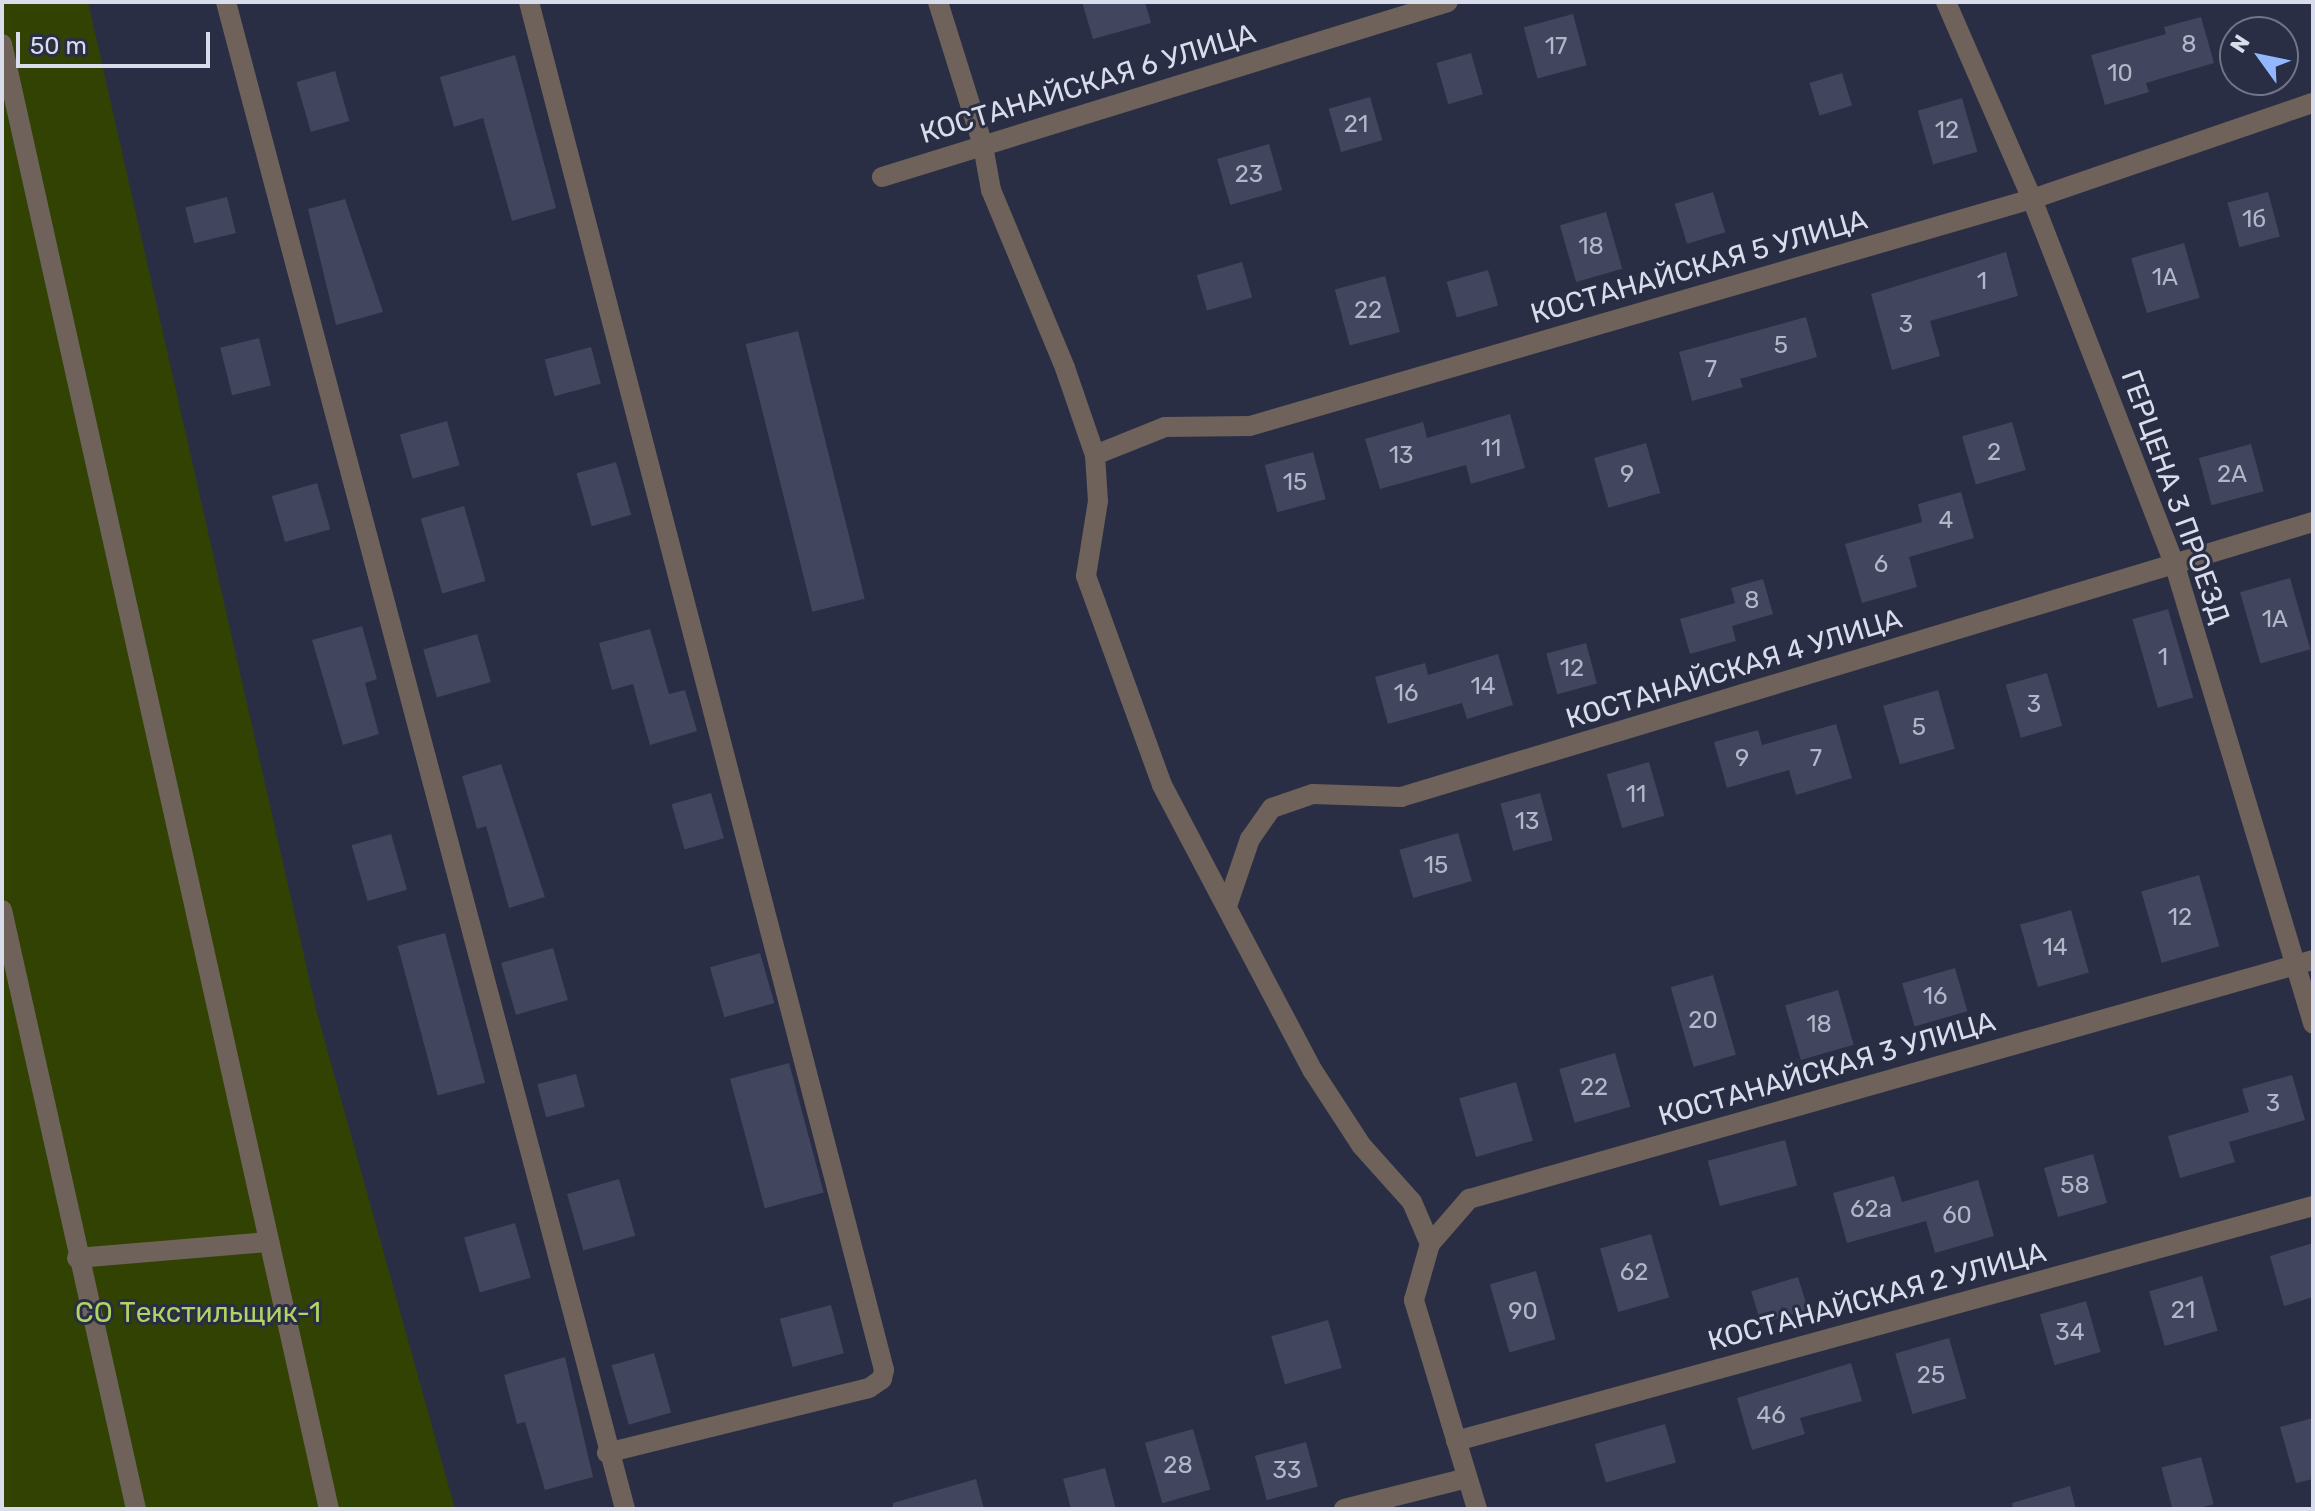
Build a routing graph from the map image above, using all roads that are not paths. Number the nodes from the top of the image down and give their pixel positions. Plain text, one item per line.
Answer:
1 (226, 2) edge
2 (529, 2) edge
3 (938, 2) edge
4 (1946, 2) edge
5 (1444, 3) edge
6 (2, 44) edge
7 (2313, 103) edge
8 (983, 146) junction
9 (882, 177) dead end
10 (2032, 199) junction
11 (1095, 455) junction
12 (2313, 522) edge
13 (2175, 566) junction
14 (1227, 906) junction
15 (2, 910) edge
16 (2304, 962) edge
17 (2313, 1024) edge
18 (2313, 1206) edge
19 (269, 1242) junction
20 (1430, 1244) junction
21 (77, 1258) junction
22 (1456, 1441) junction
23 (607, 1453) junction
24 (1467, 1478) junction
25 (136, 1509) edge
26 (329, 1509) edge
27 (625, 1509) edge
28 (1344, 1509) edge
29 (1477, 1509) edge

1 - 23 street
2 - 23 street
3 - 8 street
4 - 10 street, ГЕРЦЕНА 3 ПРОЕЗД
5 - 8 street, КОСТАНАЙСКАЯ 6 УЛИЦА
6 - 19 street
7 - 10 street, КОСТАНАЙСКАЯ 5 УЛИЦА
8 - 9 street, КОСТАНАЙСКАЯ 6 УЛИЦА
8 - 11 street
10 - 11 street, КОСТАНАЙСКАЯ 5 УЛИЦА
10 - 13 street, ГЕРЦЕНА 3 ПРОЕЗД
11 - 14 street
12 - 13 street, КОСТАНАЙСКАЯ 4 УЛИЦА
13 - 14 street, КОСТАНАЙСКАЯ 4 УЛИЦА
13 - 16 street, ГЕРЦЕНА 3 ПРОЕЗД
14 - 20 street
15 - 21 street
16 - 17 street, ГЕРЦЕНА 3 ПРОЕЗД
16 - 20 street, КОСТАНАЙСКАЯ 3 УЛИЦА
18 - 22 street, КОСТАНАЙСКАЯ 2 УЛИЦА
19 - 21 street
19 - 26 street
20 - 22 street, КОСТАНАЙСКАЯ 3 УЛИЦА
21 - 25 street
22 - 24 street
23 - 27 street
24 - 28 street
24 - 29 street

